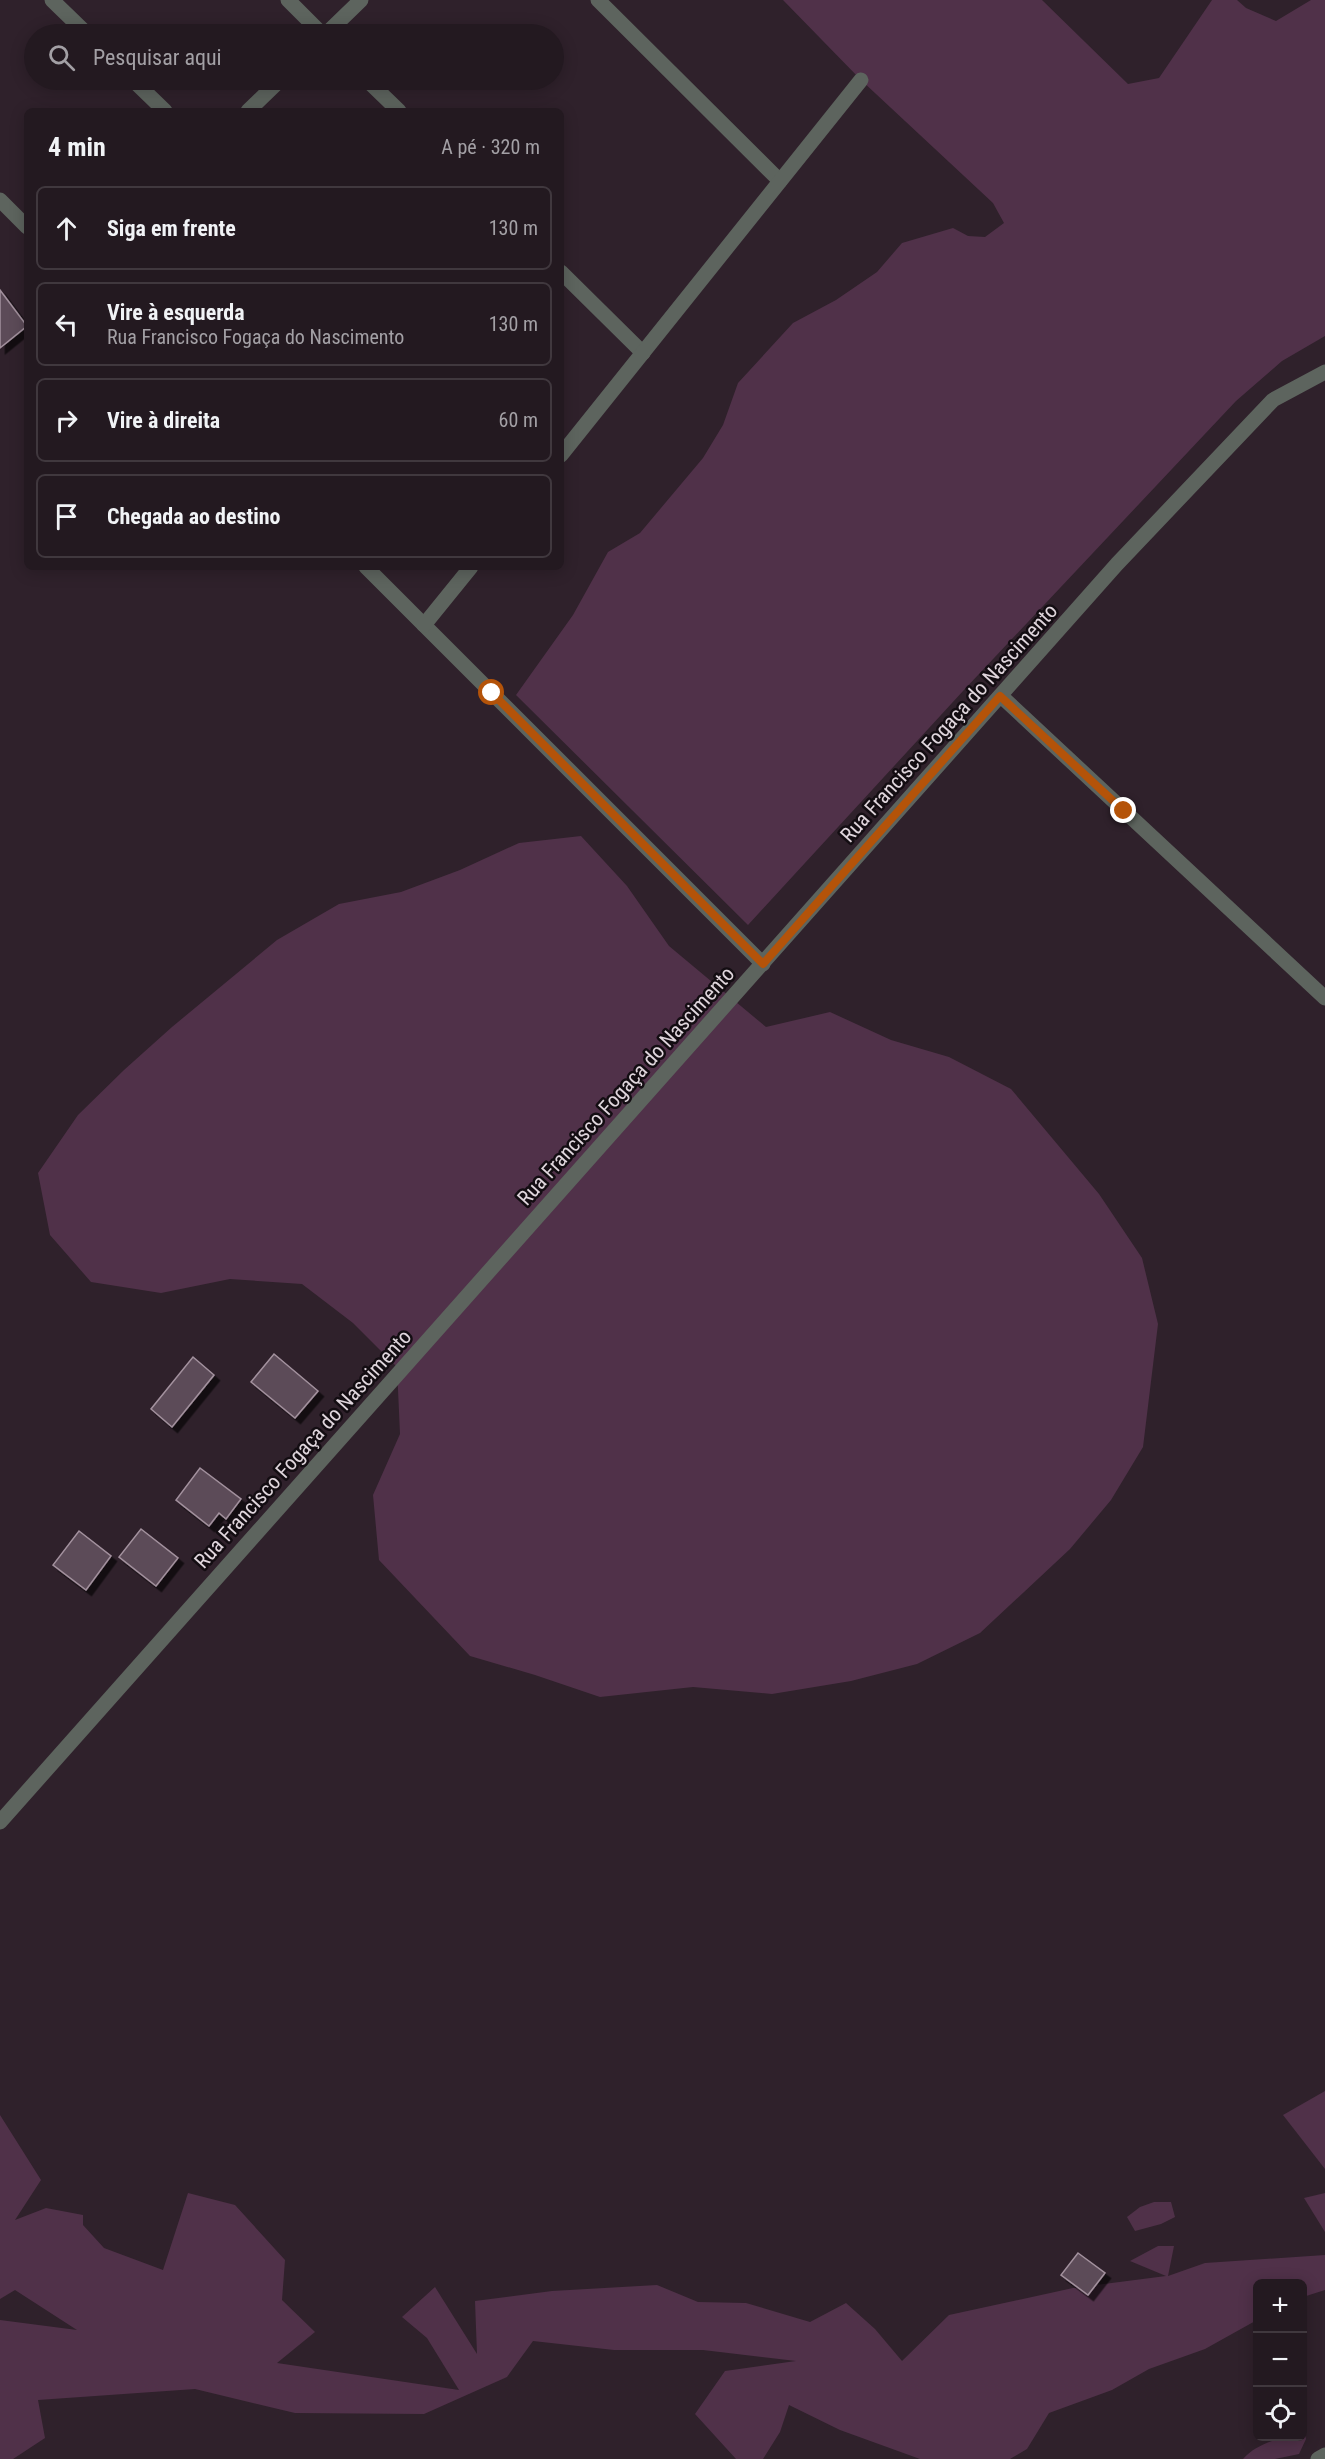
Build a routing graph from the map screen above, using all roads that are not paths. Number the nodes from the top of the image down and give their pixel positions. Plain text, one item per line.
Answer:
1 (52, 0) edge
2 (288, 0) edge
3 (362, 0) edge
4 (598, 0) edge
5 (77, 24) edge
6 (313, 24) edge
7 (335, 24) edge
8 (861, 80) dead end
9 (143, 90) edge
10 (270, 90) edge
11 (377, 90) edge
12 (162, 108) edge
13 (251, 108) edge
14 (396, 108) edge
15 (780, 181) junction
16 (0, 200) edge
17 (24, 224) edge
18 (564, 275) edge
19 (643, 353) junction
20 (1325, 372) edge
21 (564, 451) edge
22 (369, 570) edge
23 (469, 570) edge
24 (424, 625) junction
25 (1000, 696) junction
26 (763, 964) junction
27 (1325, 998) edge
28 (0, 1822) edge
29 (1325, 2455) edge
30 (1318, 2459) edge

1 - 5 street
2 - 6 street
3 - 7 street
4 - 15 street
8 - 15 street
9 - 12 street
10 - 13 street
11 - 14 street
15 - 19 street
16 - 17 street
18 - 19 street
19 - 21 street
20 - 25 street, Rua Francisco Fogaça do Nascimento
22 - 24 street
23 - 24 street
24 - 26 street
25 - 26 street, Rua Francisco Fogaça do Nascimento
25 - 27 street
26 - 28 street, Rua Francisco Fogaça do Nascimento
29 - 30 street

